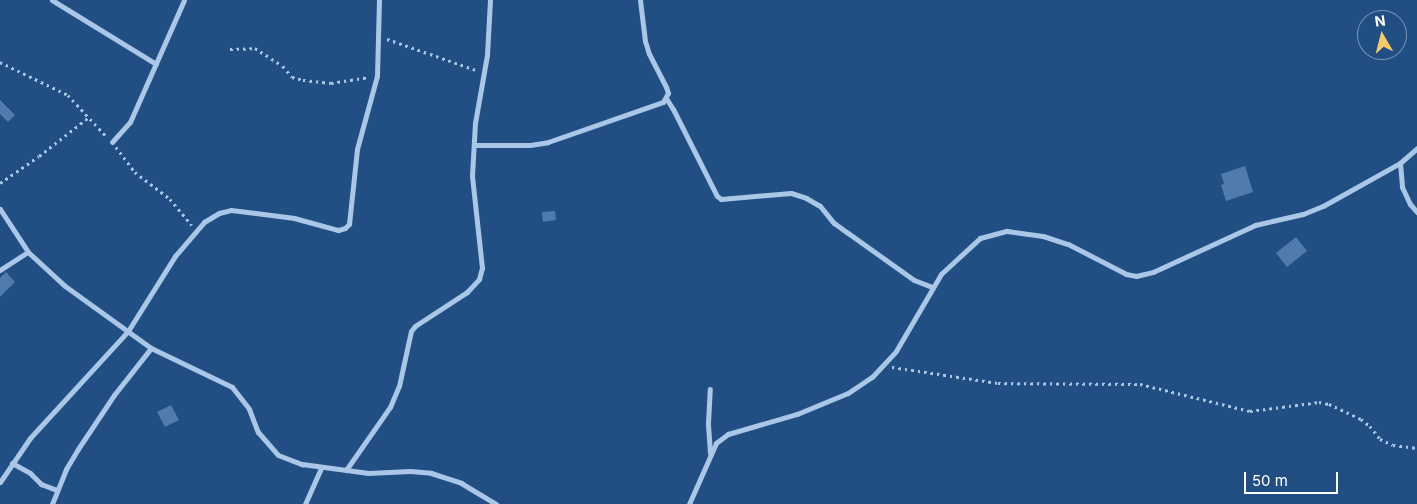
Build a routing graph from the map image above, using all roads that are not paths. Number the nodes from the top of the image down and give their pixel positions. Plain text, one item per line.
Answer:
1 (52, 0) edge
2 (184, 0) edge
3 (379, 0) edge
4 (490, 0) edge
5 (640, 0) edge
6 (156, 64) junction
7 (666, 98) junction
8 (112, 142) dead end
9 (474, 145) junction
10 (1417, 148) edge
11 (1400, 163) junction
12 (0, 209) edge
13 (1417, 212) edge
14 (28, 252) junction
15 (0, 270) edge
16 (932, 287) junction
17 (128, 331) junction
18 (151, 348) junction
19 (710, 389) dead end
20 (710, 453) junction
21 (12, 463) junction
22 (321, 468) junction
23 (346, 470) junction
24 (0, 482) edge
25 (57, 490) junction
26 (52, 504) edge
27 (305, 504) edge
28 (496, 504) edge
29 (689, 504) edge

1 - 6 street
2 - 6 street
3 - 17 street
4 - 9 street
5 - 7 street
6 - 8 street
7 - 9 street
7 - 16 street
9 - 23 street
10 - 11 street
11 - 13 street
11 - 16 street
12 - 14 street
14 - 15 street
14 - 17 street
16 - 20 street
17 - 18 street
17 - 21 street
18 - 22 street
18 - 25 street
19 - 20 street
20 - 29 street
21 - 24 street
21 - 25 street
22 - 23 street
22 - 27 street
23 - 28 street
25 - 26 street

